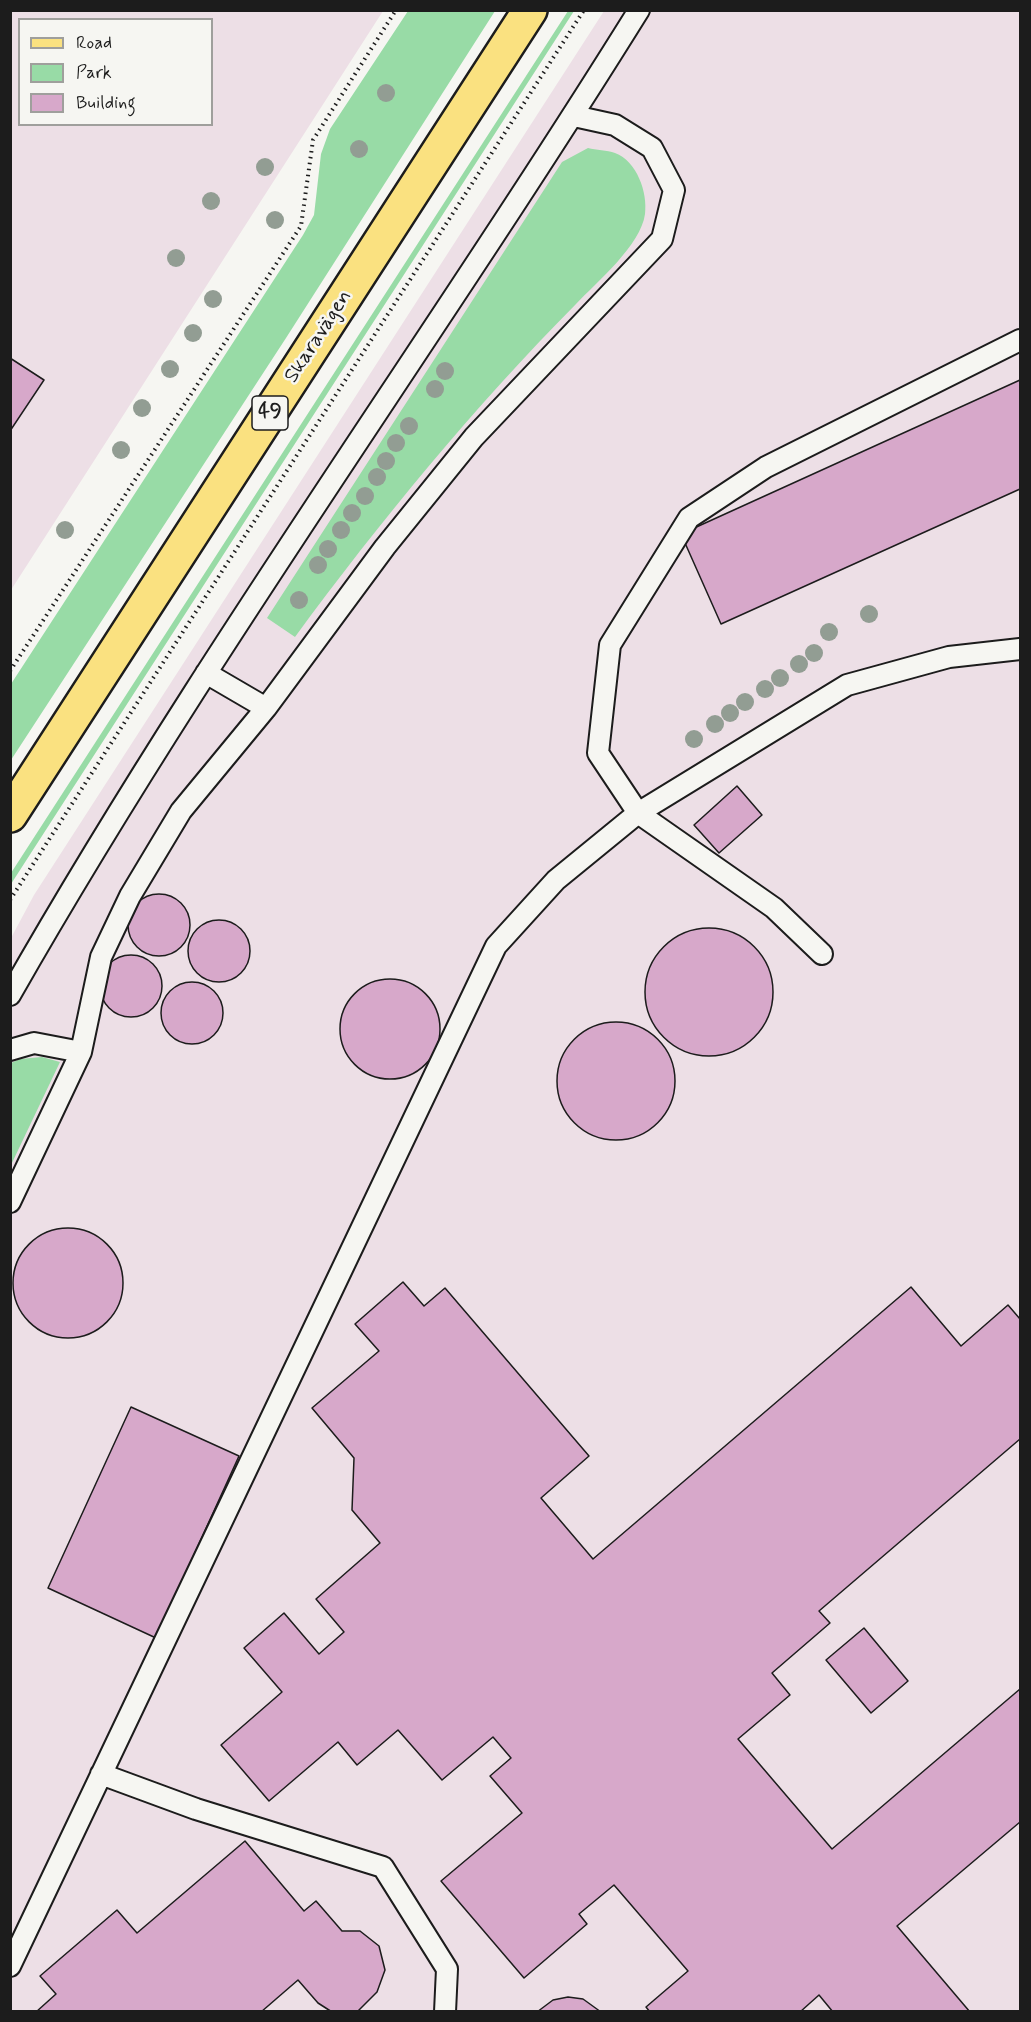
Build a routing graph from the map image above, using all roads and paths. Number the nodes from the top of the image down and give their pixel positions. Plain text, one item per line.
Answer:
1 (396, 10) edge
2 (530, 10) edge
3 (584, 10) edge
4 (639, 10) edge
5 (574, 116) junction
6 (1020, 340) edge
7 (1020, 649) edge
8 (10, 671) edge
9 (206, 673) junction
10 (266, 708) junction
11 (638, 813) junction
12 (10, 815) edge
13 (10, 900) edge
14 (822, 954) dead end
15 (10, 995) edge
16 (10, 1050) edge
17 (81, 1052) junction
18 (10, 1202) edge
19 (101, 1774) junction
20 (10, 1966) edge
21 (445, 2012) edge

1 - 8 path
2 - 12 main road, Skaravägen / 49
3 - 13 path
4 - 5 lane
5 - 9 lane
5 - 10 lane
6 - 11 lane
7 - 11 lane
9 - 10 lane
9 - 15 lane
10 - 17 lane
11 - 14 lane
11 - 19 lane
16 - 17 lane
17 - 18 lane
19 - 20 lane
19 - 21 lane

